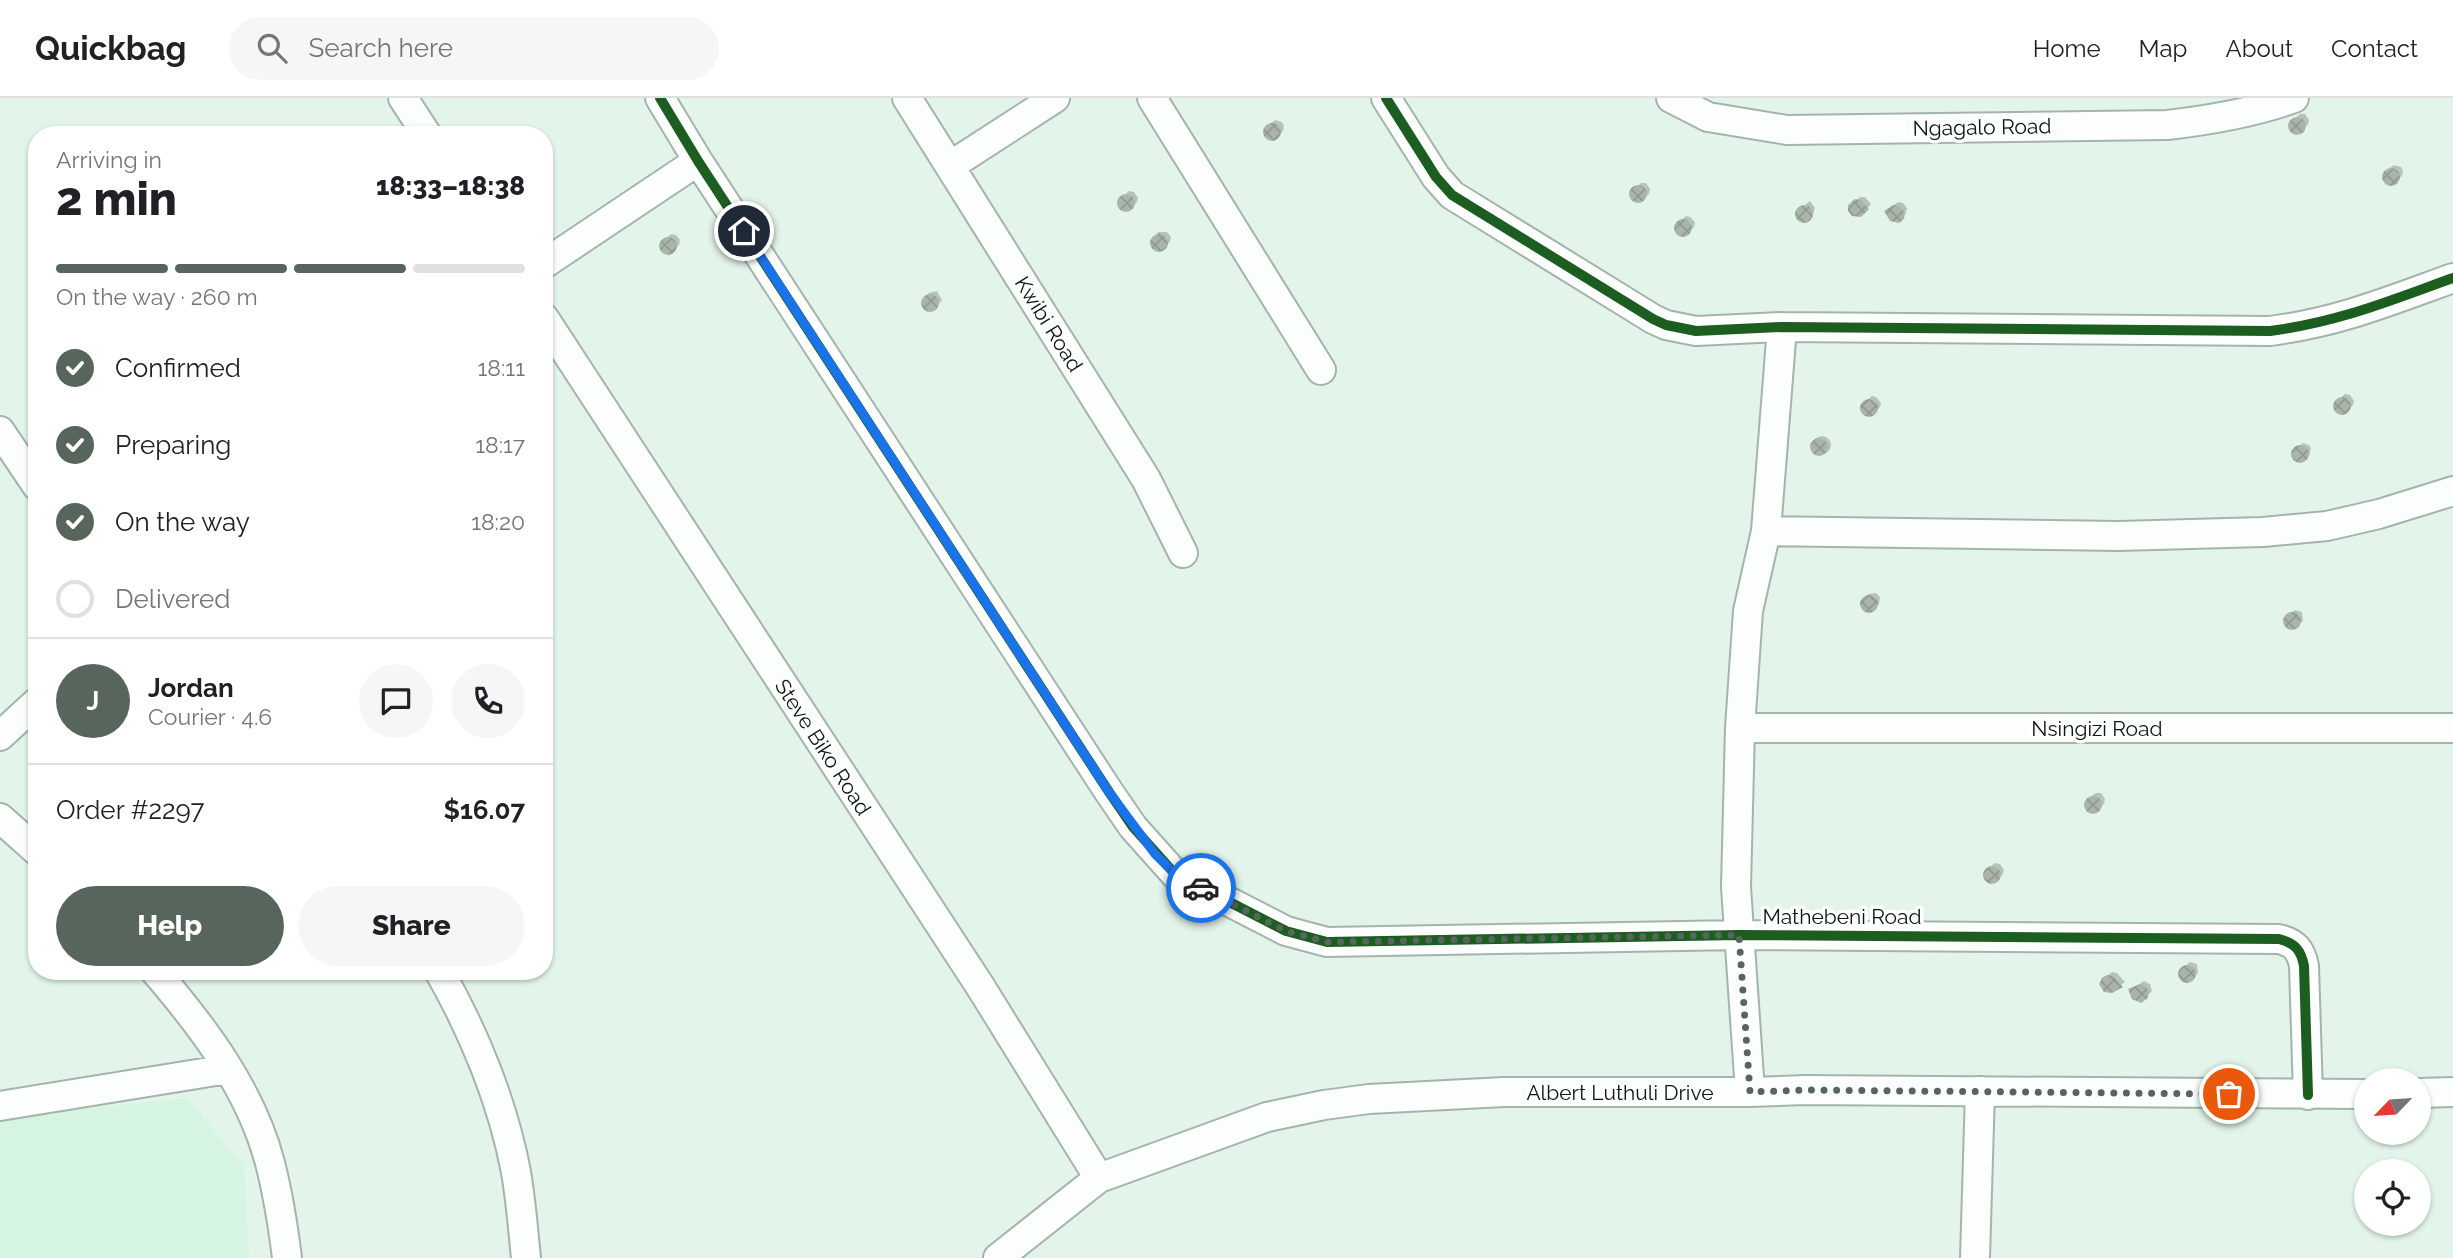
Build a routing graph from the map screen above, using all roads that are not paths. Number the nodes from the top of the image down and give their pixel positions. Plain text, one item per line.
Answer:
1 (403, 98) edge
2 (660, 98) edge
3 (907, 98) edge
4 (1055, 98) edge
5 (1152, 98) edge
6 (1671, 98) edge
7 (2294, 98) edge
8 (1397, 102) edge
9 (420, 126) edge
10 (698, 161) junction
11 (950, 166) junction
12 (553, 258) edge
13 (2453, 278) edge
14 (1782, 327) junction
15 (553, 332) edge
16 (1321, 370) dead end
17 (0, 431) edge
18 (28, 473) edge
19 (2453, 491) edge
20 (1766, 531) junction
21 (1183, 553) dead end
22 (28, 710) edge
23 (1740, 728) junction
24 (2453, 728) edge
25 (0, 736) edge
26 (0, 818) edge
27 (28, 843) edge
28 (1739, 935) junction
29 (163, 980) edge
30 (444, 980) edge
31 (228, 1069) junction
32 (1980, 1091) junction
33 (1750, 1092) junction
34 (2453, 1092) edge
35 (2431, 1093) edge
36 (2354, 1094) edge
37 (2308, 1095) junction
38 (0, 1107) edge
39 (1099, 1178) junction
40 (287, 1258) edge
41 (526, 1258) edge
42 (998, 1258) edge
43 (1975, 1258) edge

1 - 9 street
2 - 10 street, Mathebeni Road
3 - 11 street, Kwibi Road
4 - 11 street
5 - 16 street
6 - 7 street, Ngagalo Road
8 - 14 street
10 - 12 street
10 - 28 street, Mathebeni Road
11 - 21 street, Kwibi Road
13 - 14 street
14 - 20 street
15 - 39 street, Steve Biko Road
17 - 18 street
19 - 20 street
20 - 23 street
22 - 25 street
23 - 24 street, Nsingizi Road
23 - 28 street
26 - 27 street
28 - 33 street
28 - 37 street, Mathebeni Road
29 - 31 street
30 - 41 street
31 - 38 street
31 - 40 street
32 - 33 street, Albert Luthuli Drive
32 - 37 street, Albert Luthuli Drive
32 - 43 street
33 - 39 street, Albert Luthuli Drive
34 - 35 street
36 - 37 street, Albert Luthuli Drive
39 - 42 street, Albert Luthuli Drive

